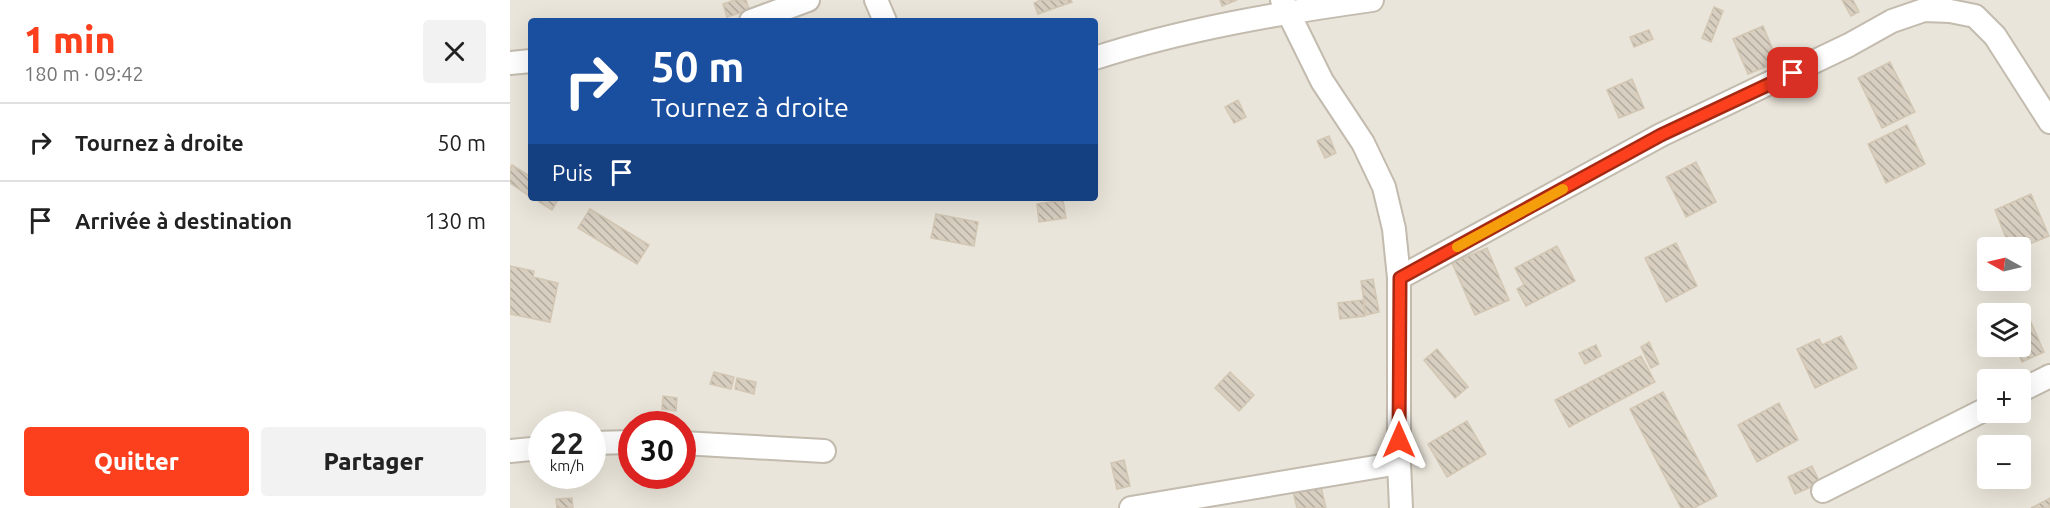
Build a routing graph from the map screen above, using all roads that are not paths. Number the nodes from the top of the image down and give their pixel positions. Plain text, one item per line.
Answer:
1 (808, 0) edge
2 (876, 0) edge
3 (1372, 0) edge
4 (1284, 6) edge
5 (759, 18) edge
6 (884, 18) edge
7 (1098, 57) edge
8 (528, 61) edge
9 (510, 63) edge
10 (2050, 122) edge
11 (1400, 278) junction
12 (2050, 376) edge
13 (2031, 386) edge
14 (1977, 414) edge
15 (696, 444) edge
16 (528, 449) edge
17 (510, 451) edge
18 (824, 451) dead end
19 (1399, 463) junction
20 (1823, 491) dead end
21 (1131, 508) edge
22 (1401, 508) edge

1 - 5 street
2 - 6 street
3 - 4 street
4 - 7 street
4 - 11 street
8 - 9 street
10 - 11 street
11 - 19 street
12 - 13 street
14 - 20 street
15 - 18 street
16 - 17 street
19 - 21 street
19 - 22 street

